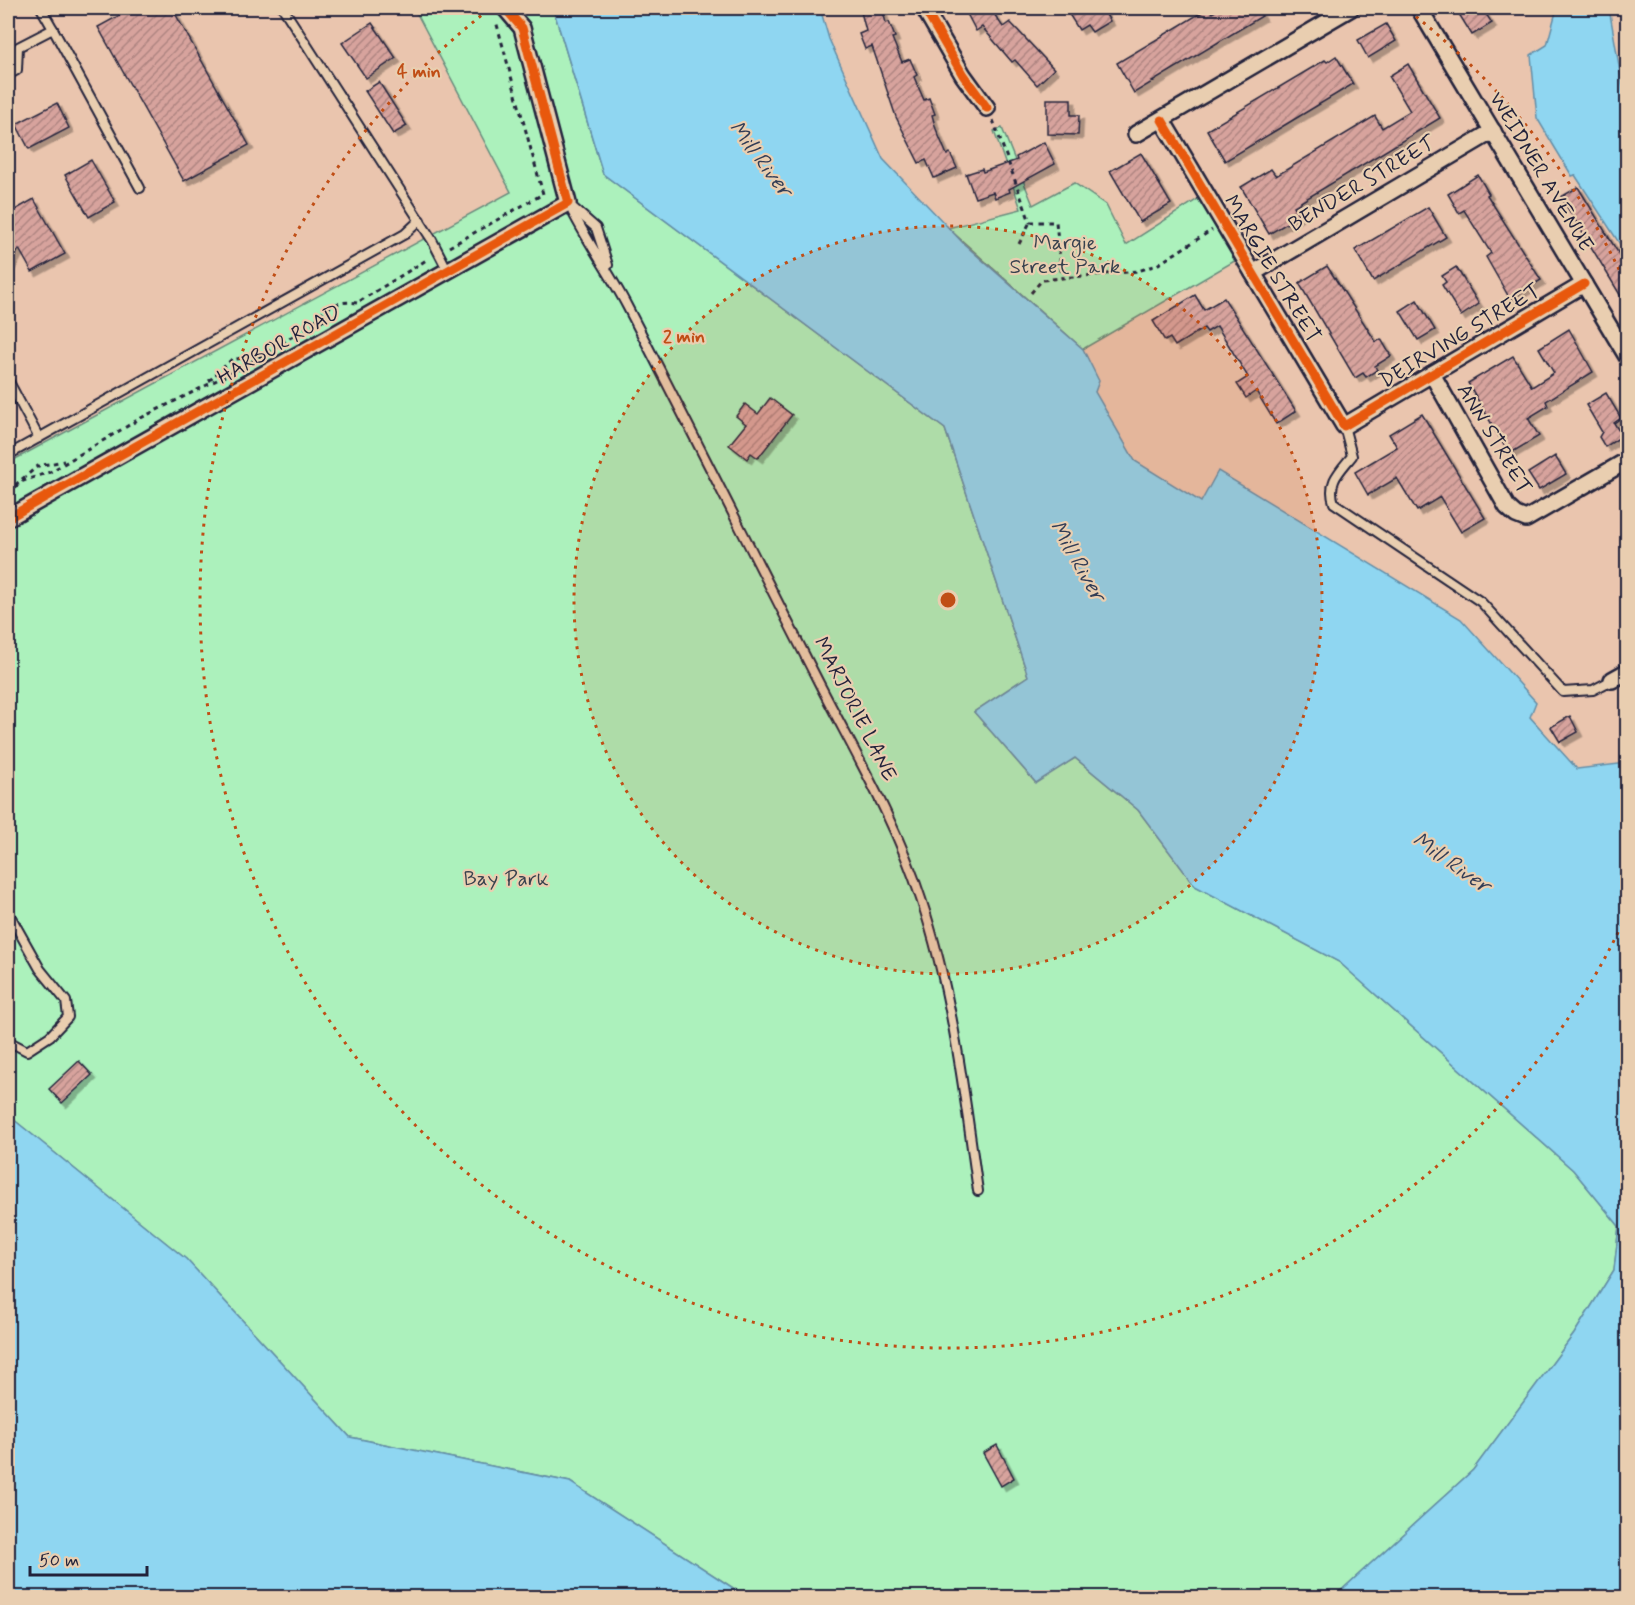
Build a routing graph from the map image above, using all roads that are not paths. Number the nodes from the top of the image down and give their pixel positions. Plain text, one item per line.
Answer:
1 (42, 8) edge
2 (283, 8) edge
3 (924, 8) edge
4 (1351, 8) edge
5 (1419, 8) edge
6 (500, 13) edge
7 (53, 29) junction
8 (8, 75) edge
9 (987, 108) road end
10 (1162, 120) junction
11 (1493, 131) junction
12 (1136, 134) dead end
13 (140, 188) dead end
14 (568, 203) junction
15 (420, 220) junction
16 (447, 269) junction
17 (1253, 273) junction
18 (612, 275) junction
19 (1584, 284) junction
20 (1628, 358) edge
21 (1432, 374) junction
22 (8, 380) edge
23 (1349, 423) junction
24 (39, 438) junction
25 (8, 455) edge
26 (1628, 460) edge
27 (8, 518) edge
28 (1628, 671) edge
29 (1612, 680) joint
30 (8, 912) edge
31 (8, 1041) edge
32 (978, 1191) dead end

1 - 7 lane
2 - 15 lane
3 - 9 street
4 - 10 street
5 - 11 street, WEIDNER AVENUE
6 - 14 street, MARJORIE LANE
7 - 8 lane
7 - 13 lane
10 - 12 street
10 - 17 street, MARGIE STREET
11 - 17 street, BENDER STREET
11 - 19 street, WEIDNER AVENUE
14 - 16 street, HARBOR ROAD
14 - 18 lane, MARJORIE LANE
14 - 18 lane, MARJORIE LANE
15 - 16 lane
15 - 24 lane
16 - 27 street, HARBOR ROAD
17 - 23 street, MARGIE STREET
18 - 32 lane, MARJORIE LANE
19 - 20 street, WEIDNER AVENUE
19 - 21 street, DEIRVING STREET
21 - 23 street, DEIRVING STREET
21 - 26 street, ANN STREET
22 - 24 lane
23 - 29 lane
24 - 25 lane
28 - 29 street
30 - 31 lane

